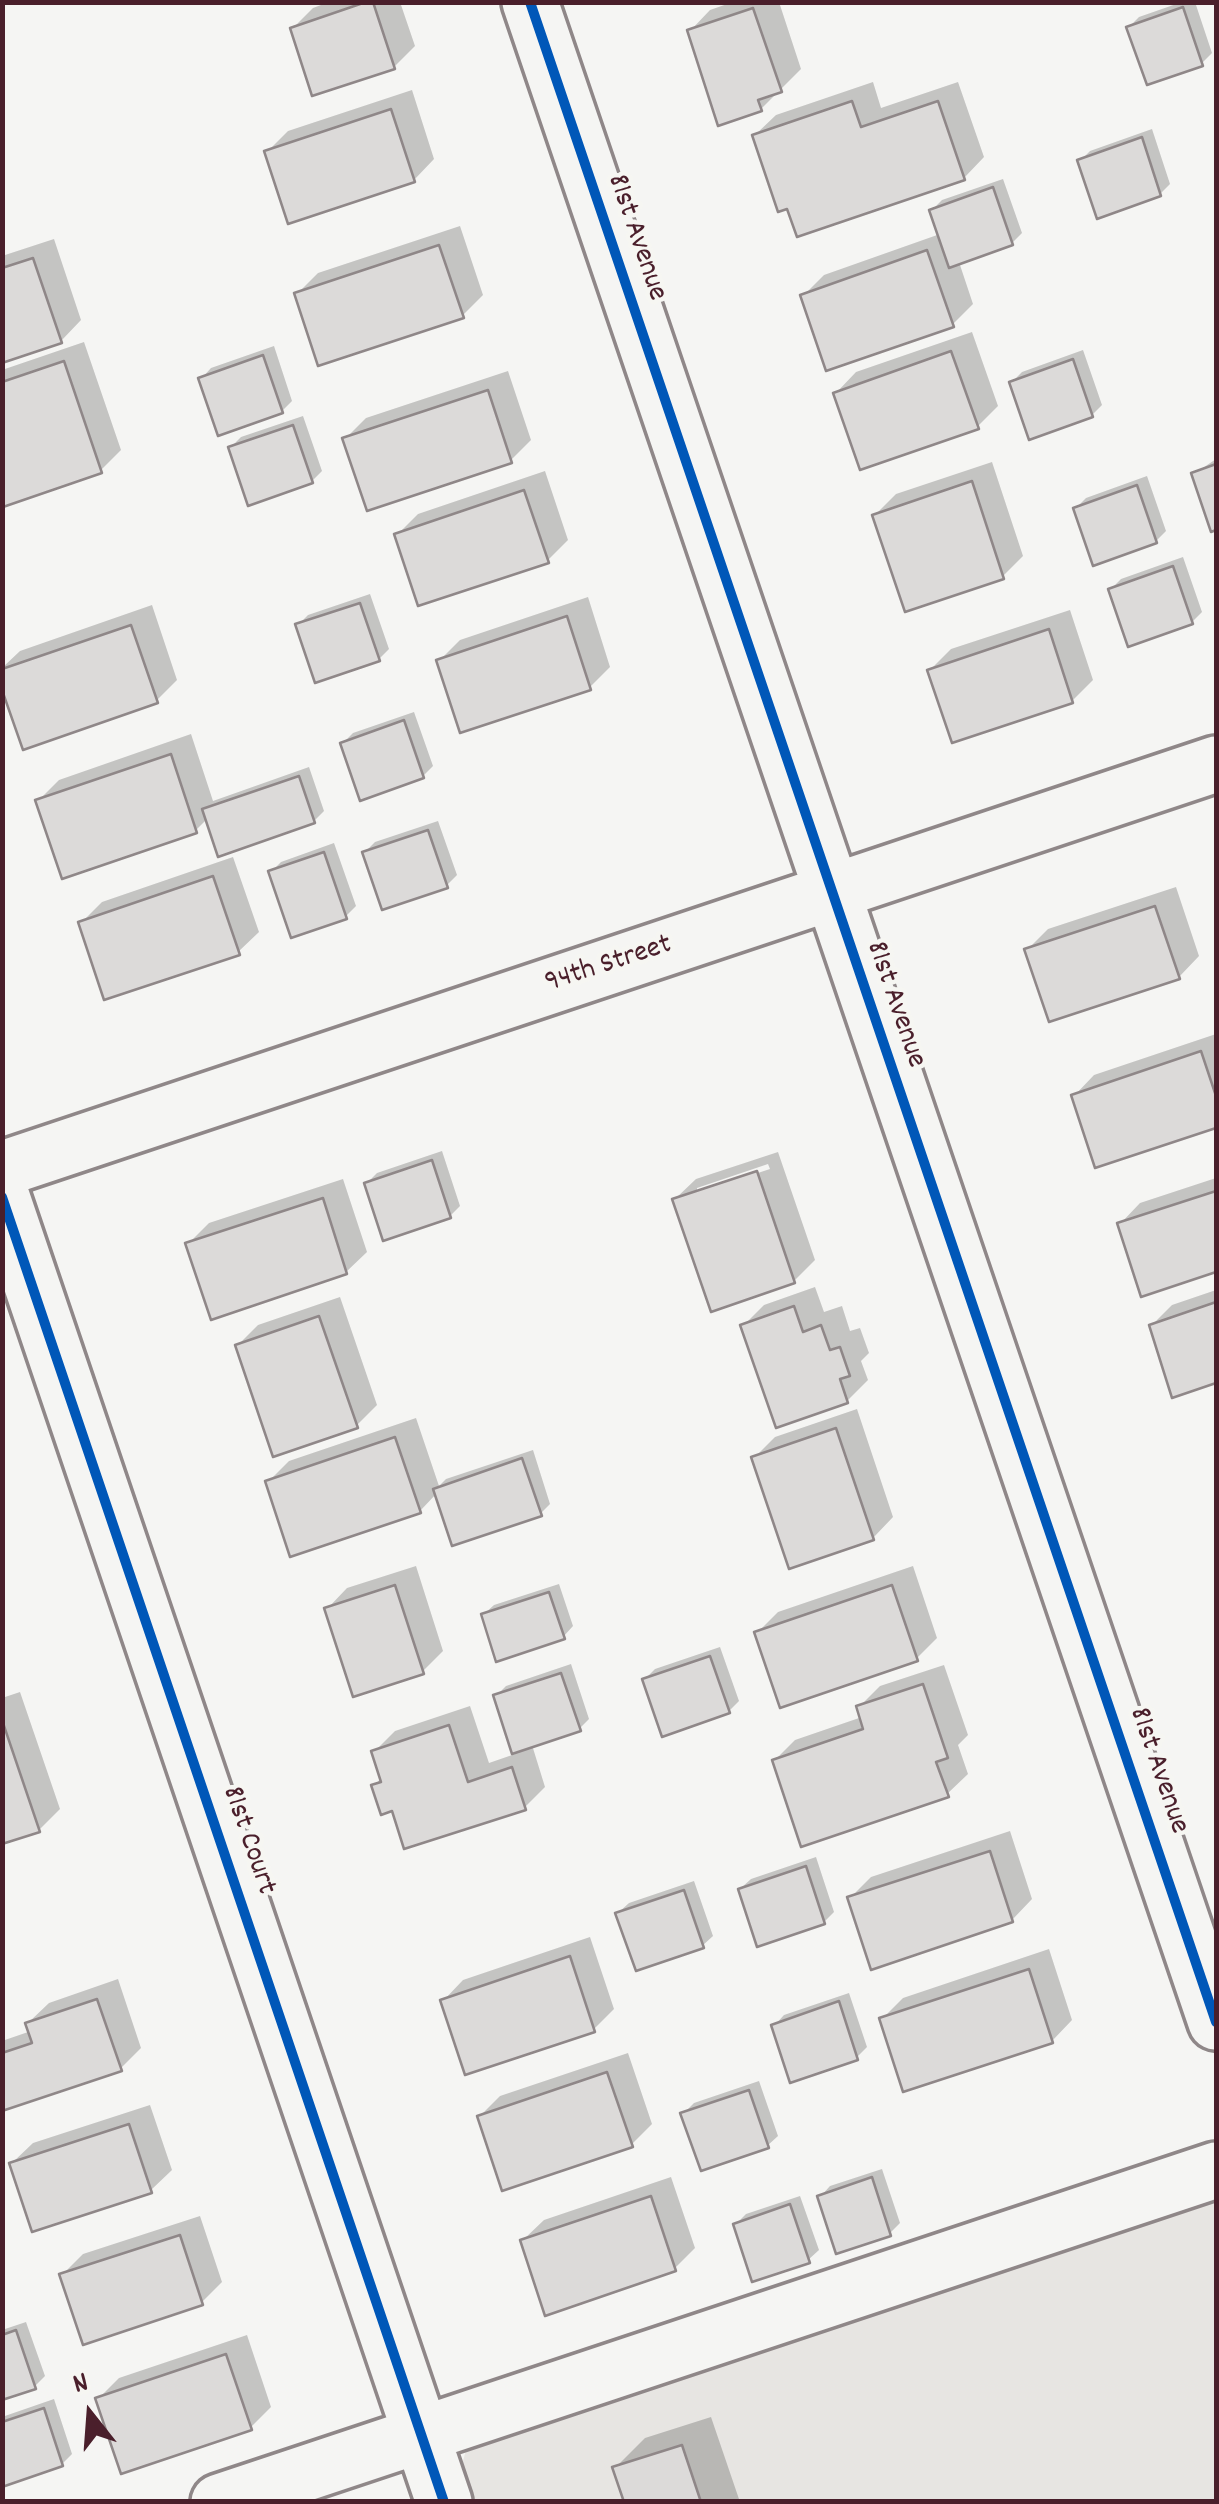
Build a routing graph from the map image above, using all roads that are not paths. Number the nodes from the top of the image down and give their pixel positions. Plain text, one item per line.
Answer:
1 (530, 2) edge
2 (1216, 764) edge
3 (830, 893) junction
4 (2, 1169) edge
5 (2, 1196) edge
6 (1216, 2022) edge
7 (1216, 2170) edge
8 (422, 2434) junction
9 (219, 2502) edge
10 (444, 2502) edge

1 - 3 street, 81st Avenue
2 - 3 street, 94th Street
3 - 4 street, 94th Street
3 - 6 street, 81st Avenue
5 - 8 street, 81st Court
7 - 8 street
8 - 9 street
8 - 10 street, 81st Court

